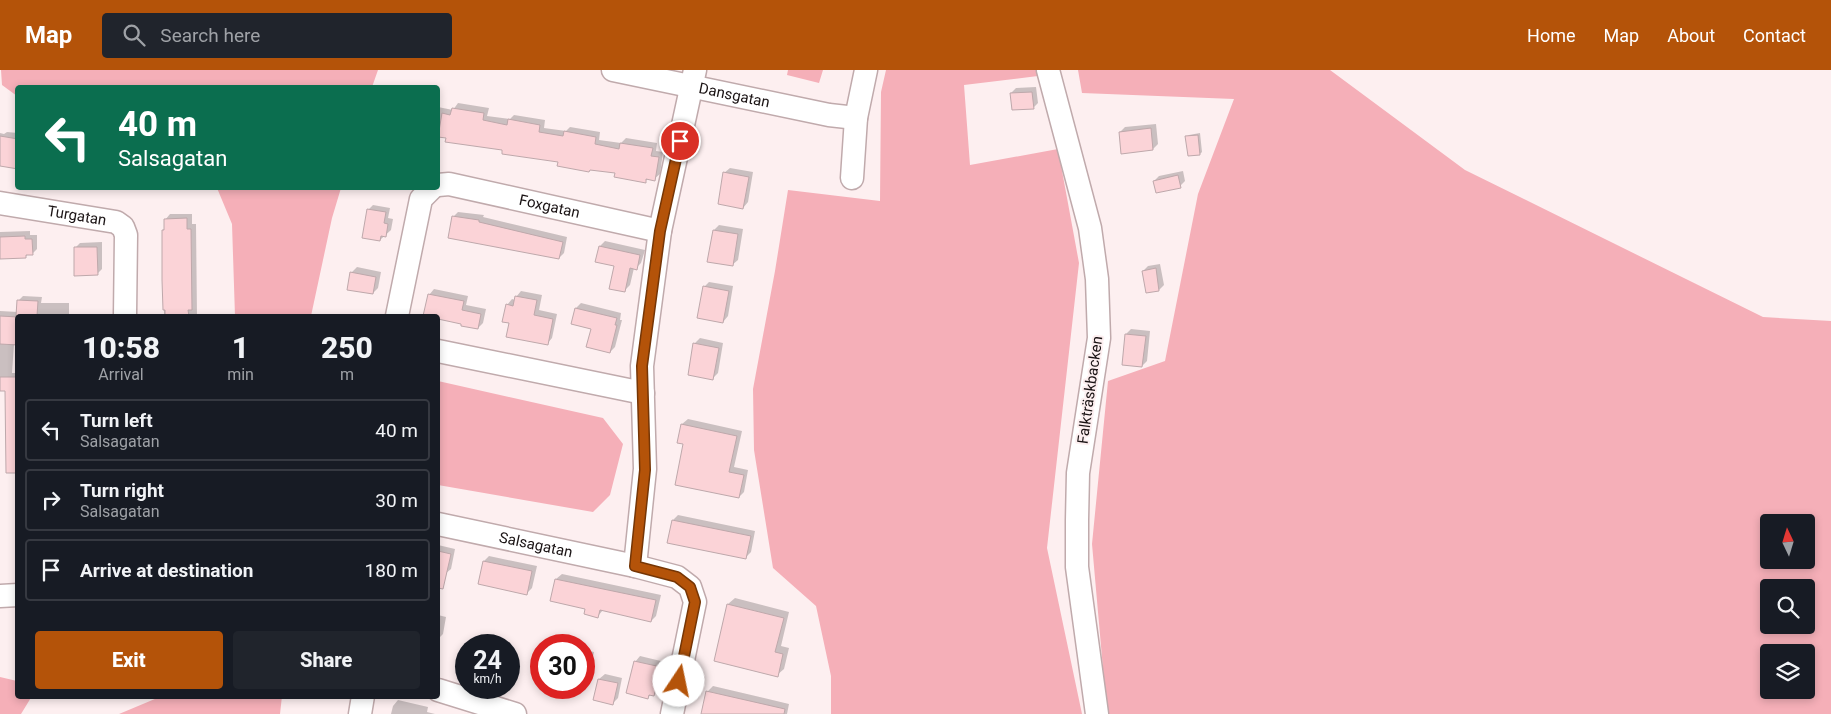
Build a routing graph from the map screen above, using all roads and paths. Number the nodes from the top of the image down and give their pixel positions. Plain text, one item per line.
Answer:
1 (613, 70) edge
2 (866, 70) edge
3 (1048, 70) edge
4 (694, 78) edge
5 (856, 118) junction
6 (852, 178) dead end
7 (440, 185) edge
8 (430, 190) edge
9 (0, 203) edge
10 (660, 231) junction
11 (125, 314) edge
12 (397, 314) edge
13 (440, 351) edge
14 (644, 392) junction
15 (440, 524) edge
16 (635, 566) junction
17 (15, 595) edge
18 (0, 596) edge
19 (440, 691) edge
20 (363, 699) edge
21 (360, 714) edge
22 (515, 714) edge
23 (672, 714) edge
24 (1097, 714) edge

1 - 4 street, Dansgatan
2 - 5 street
3 - 24 street, Falkträskbacken
4 - 5 street, Dansgatan
4 - 10 street
5 - 6 street
7 - 10 street, Foxgatan
8 - 12 street
9 - 11 street, Turgatan
10 - 14 street
13 - 14 street
14 - 16 street
15 - 16 street, Salsagatan
16 - 23 street, Salsagatan
17 - 18 street
19 - 22 street
20 - 21 street

